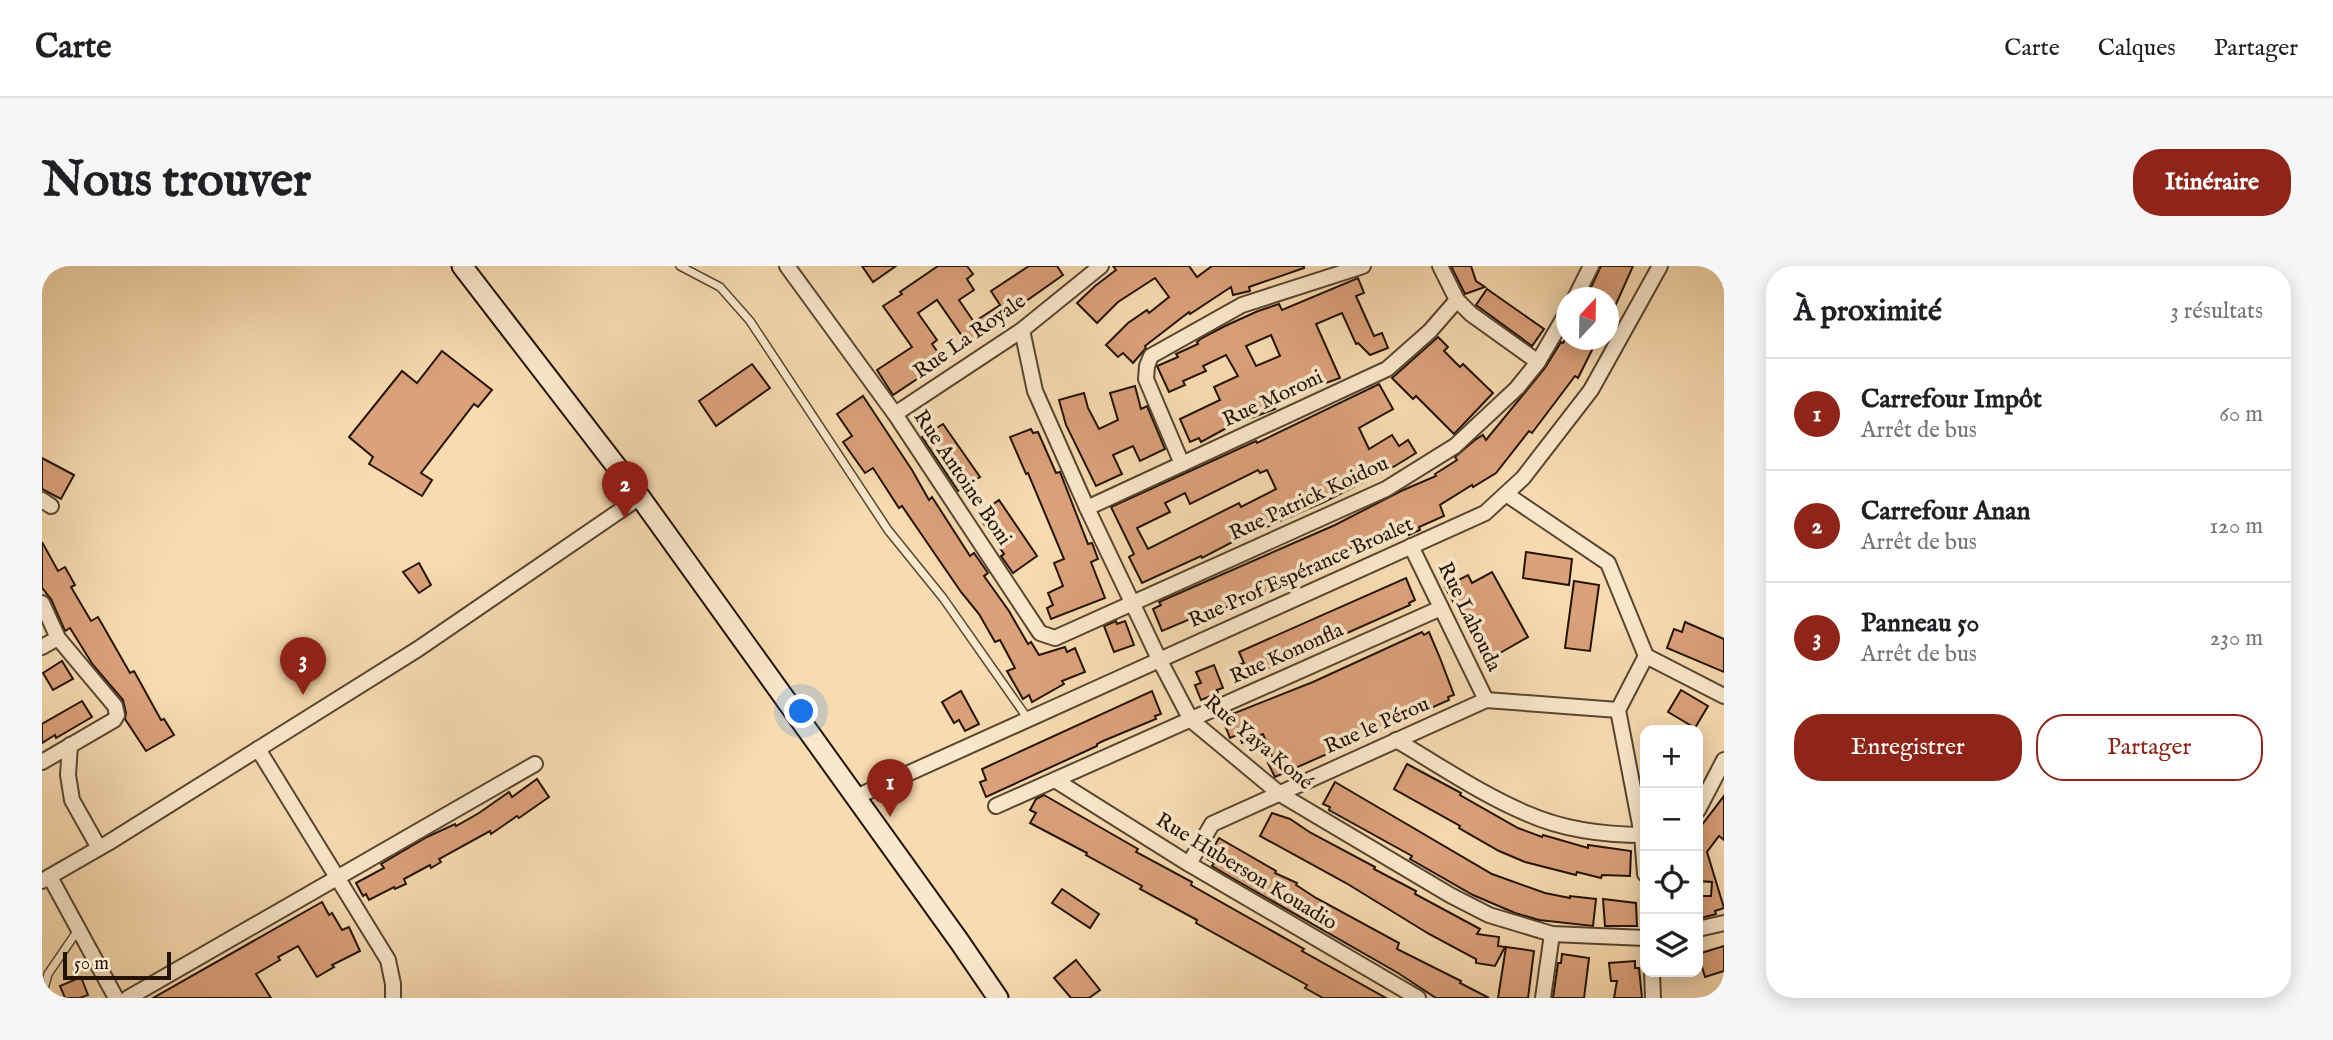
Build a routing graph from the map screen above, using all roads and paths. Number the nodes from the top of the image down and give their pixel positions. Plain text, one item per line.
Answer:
1 (462, 266) edge
2 (680, 266) edge
3 (787, 266) edge
4 (1363, 266) edge
5 (1440, 266) edge
6 (1591, 266) edge
7 (1660, 266) edge
8 (1096, 267) edge
9 (1580, 287) edge
10 (1457, 300) junction
11 (1022, 330) junction
12 (1556, 331) edge
13 (1538, 362) junction
14 (895, 414) junction
15 (1182, 464) junction
16 (1506, 494) junction
17 (640, 496) junction
18 (1087, 508) junction
19 (1412, 546) junction
20 (42, 603) edge
21 (1133, 603) junction
22 (1441, 608) junction
23 (58, 638) junction
24 (42, 647) edge
25 (1646, 656) junction
26 (1159, 659) junction
27 (1724, 695) edge
28 (1486, 700) junction
29 (1619, 710) junction
30 (1028, 719) junction
31 (1191, 720) junction
32 (1396, 740) junction
33 (71, 745) junction
34 (258, 749) junction
35 (1724, 761) edge
36 (42, 762) edge
37 (536, 764) dead end
38 (1055, 780) junction
39 (1280, 794) junction
40 (856, 797) junction
41 (1703, 801) edge
42 (996, 806) dead end
43 (1640, 815) edge
44 (1640, 835) edge
45 (99, 848) junction
46 (1189, 864) junction
47 (339, 877) junction
48 (46, 879) edge
49 (1724, 923) edge
50 (1703, 928) edge
51 (78, 929) junction
52 (1552, 934) junction
53 (1640, 939) edge
54 (1652, 977) edge
55 (42, 996) edge
56 (116, 998) edge
57 (128, 998) edge
58 (393, 998) edge
59 (998, 998) edge
60 (1418, 998) edge
61 (1544, 998) edge
62 (1653, 998) edge

1 - 17 street
2 - 30 lane
3 - 14 street, Rue Antoine Boni
4 - 15 street
5 - 10 street
6 - 9 street
7 - 16 street, Rue Prof Espérance Broalet
8 - 11 street, Rue La Royale
10 - 13 street
10 - 15 street, Rue Moroni
11 - 14 street, Rue La Royale
11 - 18 street, Rue Yaya Koné
12 - 13 street, Rue Patrick Koidou
13 - 21 street, Rue Patrick Koidou
14 - 21 street, Rue Antoine Boni
15 - 18 street, Rue Moroni
16 - 19 street, Rue Prof Espérance Broalet
16 - 25 street
17 - 34 street
17 - 40 street
18 - 21 street, Rue Yaya Koné
19 - 22 street, Rue Lahouda
19 - 26 street, Rue Prof Espérance Broalet
20 - 23 street
21 - 26 street, Rue Yaya Koné
22 - 28 street, Rue Lahouda
22 - 31 street, Rue Kononfla
23 - 24 street
23 - 33 street
25 - 27 street
25 - 29 street
26 - 30 street, Rue Prof Espérance Broalet
26 - 31 street, Rue Yaya Koné
28 - 29 street, Rue Lahouda
28 - 32 street, Rue le Pérou
29 - 43 street
30 - 40 street, Rue Prof Espérance Broalet
31 - 38 street, Rue Kononfla
31 - 39 street, Rue Yaya Koné
32 - 39 street, Rue le Pérou
32 - 44 street
33 - 36 street
33 - 45 street
34 - 45 street
34 - 47 street
35 - 41 street
37 - 47 street
38 - 42 street, Rue Kononfla
38 - 46 street, Rue Huberson Kouadio
39 - 46 street, Rue le Pérou
39 - 52 street, Rue Yaya Koné
40 - 59 street
45 - 48 street
46 - 60 street, Rue Huberson Kouadio
47 - 57 street
47 - 58 street
48 - 51 street
49 - 50 street
51 - 55 lane
51 - 56 street
52 - 53 street, Rue Yaya Koné
52 - 61 street
54 - 62 street

